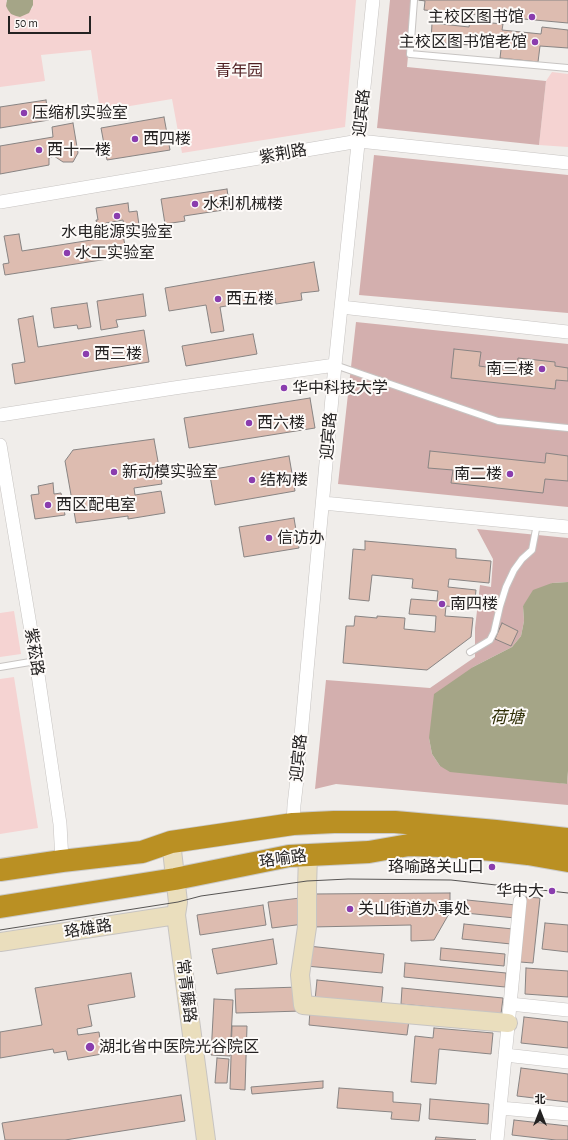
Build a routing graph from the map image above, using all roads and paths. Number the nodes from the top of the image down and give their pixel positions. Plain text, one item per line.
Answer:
1 (373, 0) edge
2 (414, 0) edge
3 (568, 68) edge
4 (359, 141) junction
5 (568, 163) edge
6 (0, 202) edge
7 (341, 307) junction
8 (568, 332) edge
9 (335, 365) junction
10 (0, 415) edge
11 (568, 428) edge
12 (0, 445) edge
13 (323, 503) junction
14 (536, 524) junction
15 (568, 527) edge
16 (470, 652) dead end
17 (36, 661) junction
18 (0, 667) edge
19 (293, 824) junction
20 (568, 839) edge
21 (171, 842) junction
22 (308, 855) junction
23 (62, 861) junction
24 (568, 861) edge
25 (0, 870) edge
26 (175, 879) junction
27 (520, 901) dead end
28 (0, 907) edge
29 (176, 915) junction
30 (0, 942) edge
31 (510, 1004) junction
32 (568, 1010) edge
33 (508, 1023) junction
34 (505, 1055) junction
35 (568, 1062) edge
36 (500, 1108) junction
37 (568, 1114) edge
38 (206, 1140) edge
39 (497, 1140) edge

1 - 4 street, 迎宾路
2 - 3 lane
4 - 5 street, 紫荆路
4 - 6 street, 紫荆路
4 - 7 street, 迎宾路
7 - 8 street
7 - 9 street, 迎宾路
9 - 10 street
9 - 11 lane
9 - 13 street, 迎宾路
12 - 17 street, 紫菘路
13 - 14 street
13 - 19 street, 迎宾路
14 - 15 street
14 - 16 lane
17 - 18 lane
17 - 23 street, 紫菘路
19 - 20 highway, 珞喻路
19 - 21 highway, 珞喻路
21 - 23 highway, 珞喻路
21 - 26 street, 常青藤路
22 - 24 highway, 珞喻路
22 - 26 highway, 珞喻路
22 - 33 street
23 - 25 highway, 珞喻路
26 - 28 highway, 珞喻路
26 - 29 street, 常青藤路
27 - 31 street
29 - 30 street, 珞雄路
29 - 38 street, 常青藤路
31 - 32 street
31 - 33 street
33 - 34 street
34 - 35 street
34 - 36 street
36 - 37 street
36 - 39 street

